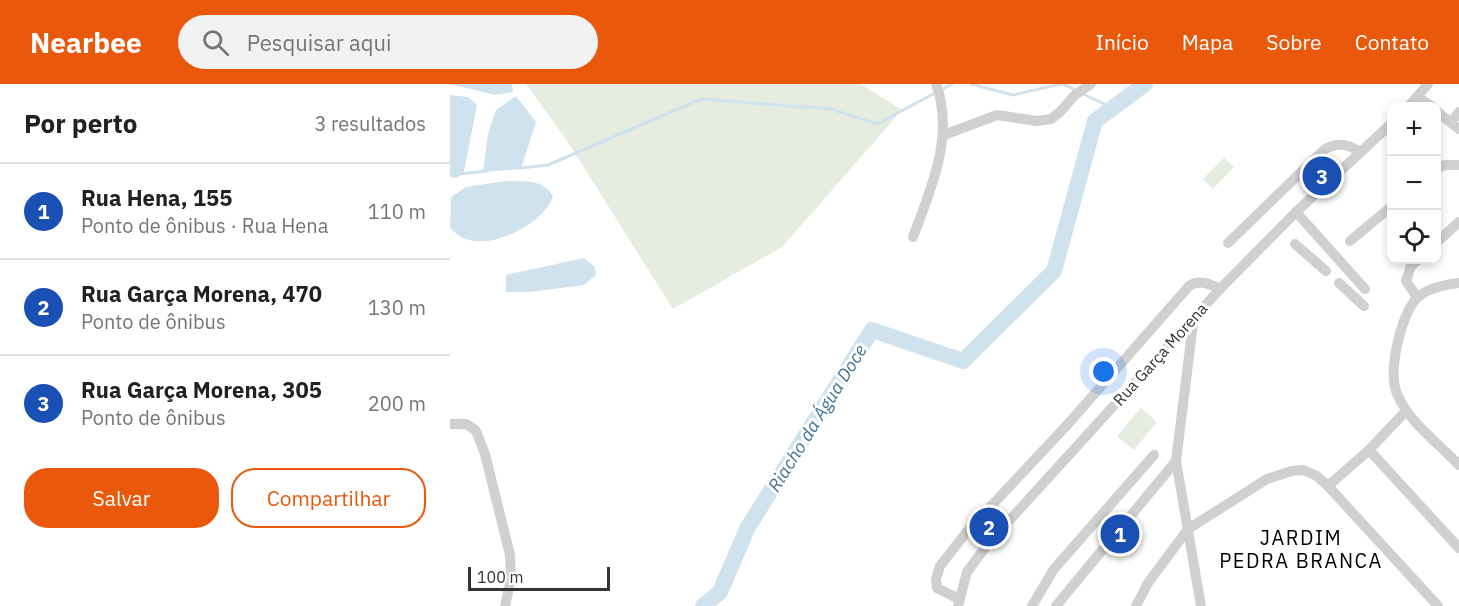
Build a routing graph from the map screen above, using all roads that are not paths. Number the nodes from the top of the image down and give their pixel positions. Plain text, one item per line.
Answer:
1 (936, 84) edge
2 (1091, 84) edge
3 (1428, 84) edge
4 (1418, 97) junction
5 (1413, 102) edge
6 (1425, 102) edge
7 (1459, 112) edge
8 (1441, 114) edge
9 (1455, 125) edge
10 (1387, 128) edge
11 (944, 135) junction
12 (1360, 152) junction
13 (1459, 165) edge
14 (1441, 167) edge
15 (1387, 210) edge
16 (1296, 212) junction
17 (1459, 222) edge
18 (913, 237) dead end
19 (1441, 239) edge
20 (1350, 241) dead end
21 (1228, 243) dead end
22 (1296, 244) dead end
23 (1328, 247) junction
24 (1315, 261) junction
25 (1415, 264) edge
26 (1326, 271) dead end
27 (1356, 279) junction
28 (1459, 283) edge
29 (1220, 289) junction
30 (1365, 289) dead end
31 (1417, 297) junction
32 (1364, 306) dead end
33 (1194, 316) junction
34 (1406, 411) junction
35 (450, 424) edge
36 (1369, 450) junction
37 (1154, 455) dead end
38 (1176, 461) junction
39 (1459, 465) edge
40 (1328, 486) junction
41 (1188, 529) junction
42 (1091, 544) junction
43 (1459, 548) edge
44 (958, 602) edge
45 (505, 606) edge
46 (1032, 606) edge
47 (1056, 606) edge
48 (1136, 606) edge
49 (1201, 606) edge
50 (1438, 606) edge

1 - 11 street
2 - 11 street
3 - 4 street
4 - 5 street
4 - 6 street
7 - 9 street
8 - 9 street
10 - 12 street, Rua Garça Morena
11 - 18 street
12 - 16 street, Rua Garça Morena
12 - 21 street
13 - 14 street
15 - 20 street
16 - 23 street
16 - 29 street, Rua Garça Morena
17 - 19 street
22 - 24 street
23 - 24 street
23 - 27 street
24 - 26 street
25 - 31 street
27 - 30 street
27 - 32 street
28 - 31 street
29 - 33 street, Rua Garça Morena
29 - 44 street
31 - 34 street
33 - 38 street
33 - 44 street, Rua Garça Morena
34 - 36 street
34 - 39 street
35 - 45 street
36 - 40 street
36 - 43 street
37 - 42 street
38 - 41 street
38 - 42 street
40 - 41 street
40 - 50 street
41 - 48 street
41 - 49 street
42 - 46 street
42 - 47 street

